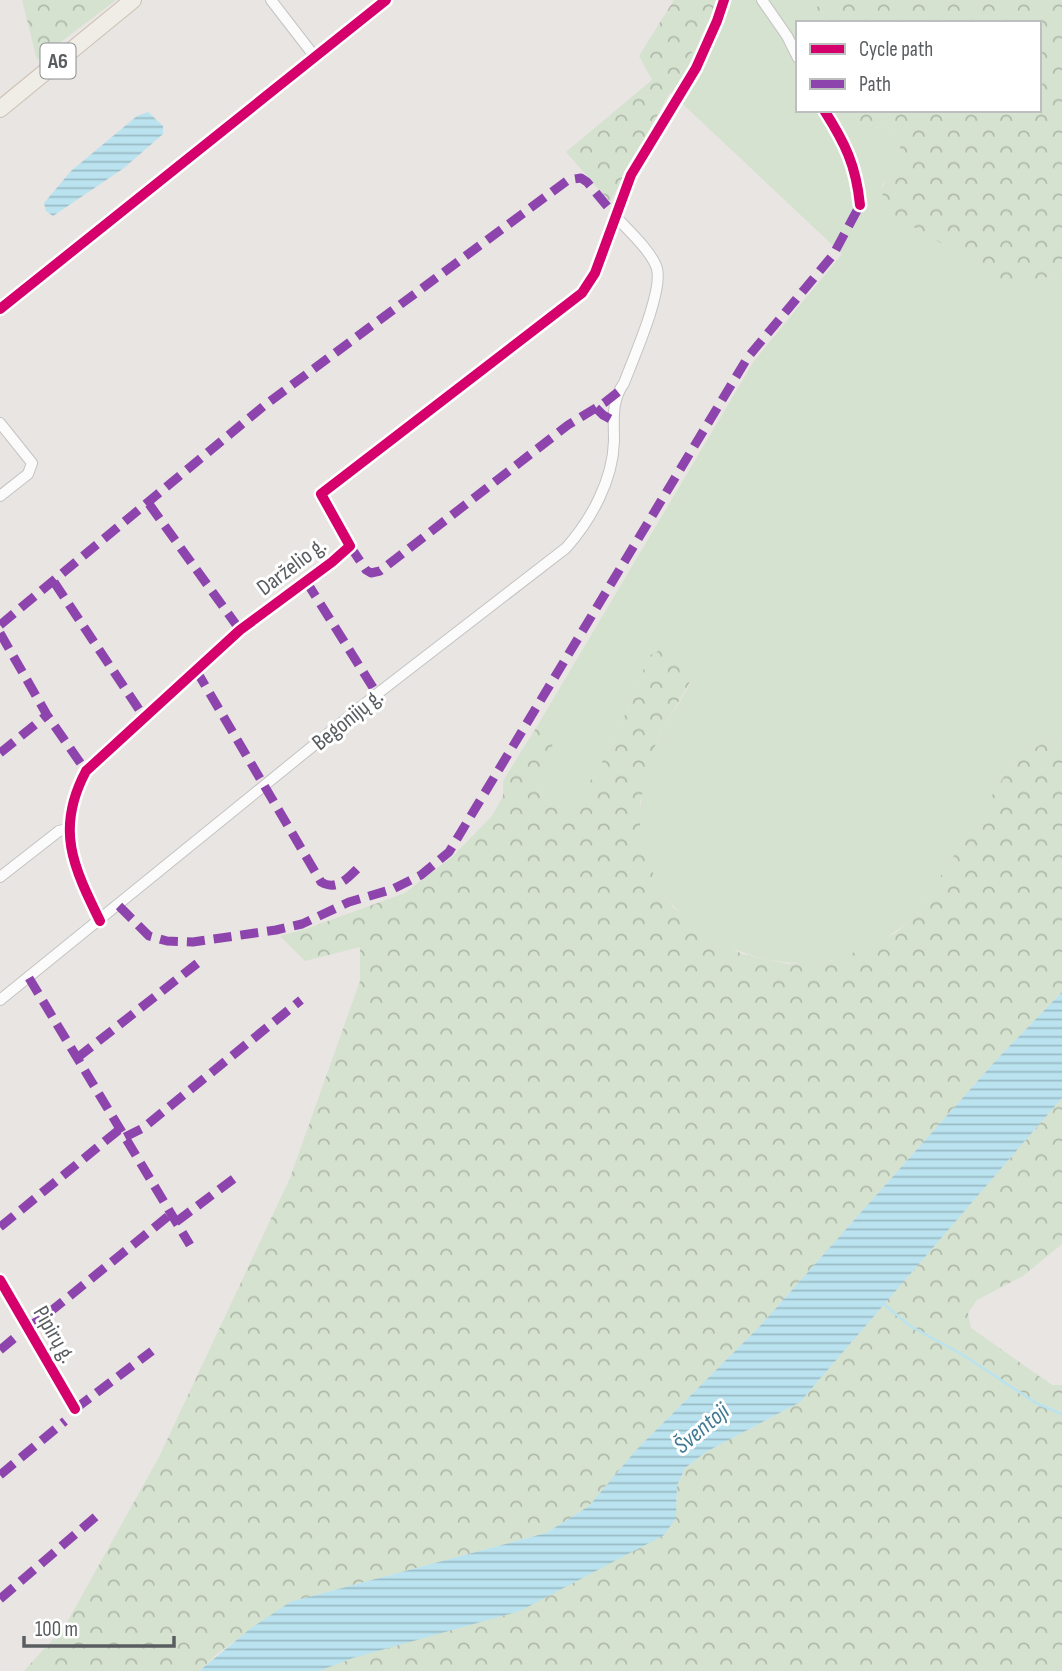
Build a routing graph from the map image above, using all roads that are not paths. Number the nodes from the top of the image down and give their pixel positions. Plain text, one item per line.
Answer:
1 (133, 0) edge
2 (271, 0) edge
3 (386, 0) edge
4 (723, 0) edge
5 (762, 0) edge
6 (796, 54) edge
7 (315, 57) junction
8 (0, 109) edge
9 (825, 112) edge
10 (860, 205) dead end
11 (616, 217) junction
12 (0, 309) edge
13 (0, 423) edge
14 (0, 496) edge
15 (68, 829) junction
16 (0, 877) edge
17 (100, 921) junction
18 (0, 1000) edge
19 (0, 1280) edge
20 (75, 1409) dead end

1 - 8 main road, A6
2 - 7 street
3 - 7 street
4 - 11 street
5 - 6 street
7 - 12 street
9 - 10 street
11 - 15 street, Darželio g.
11 - 17 street, Begonijų g.
13 - 14 street
15 - 16 street
15 - 17 street, Darželio g.
17 - 18 street, Begonijų g.
19 - 20 street, Pipirų g.

